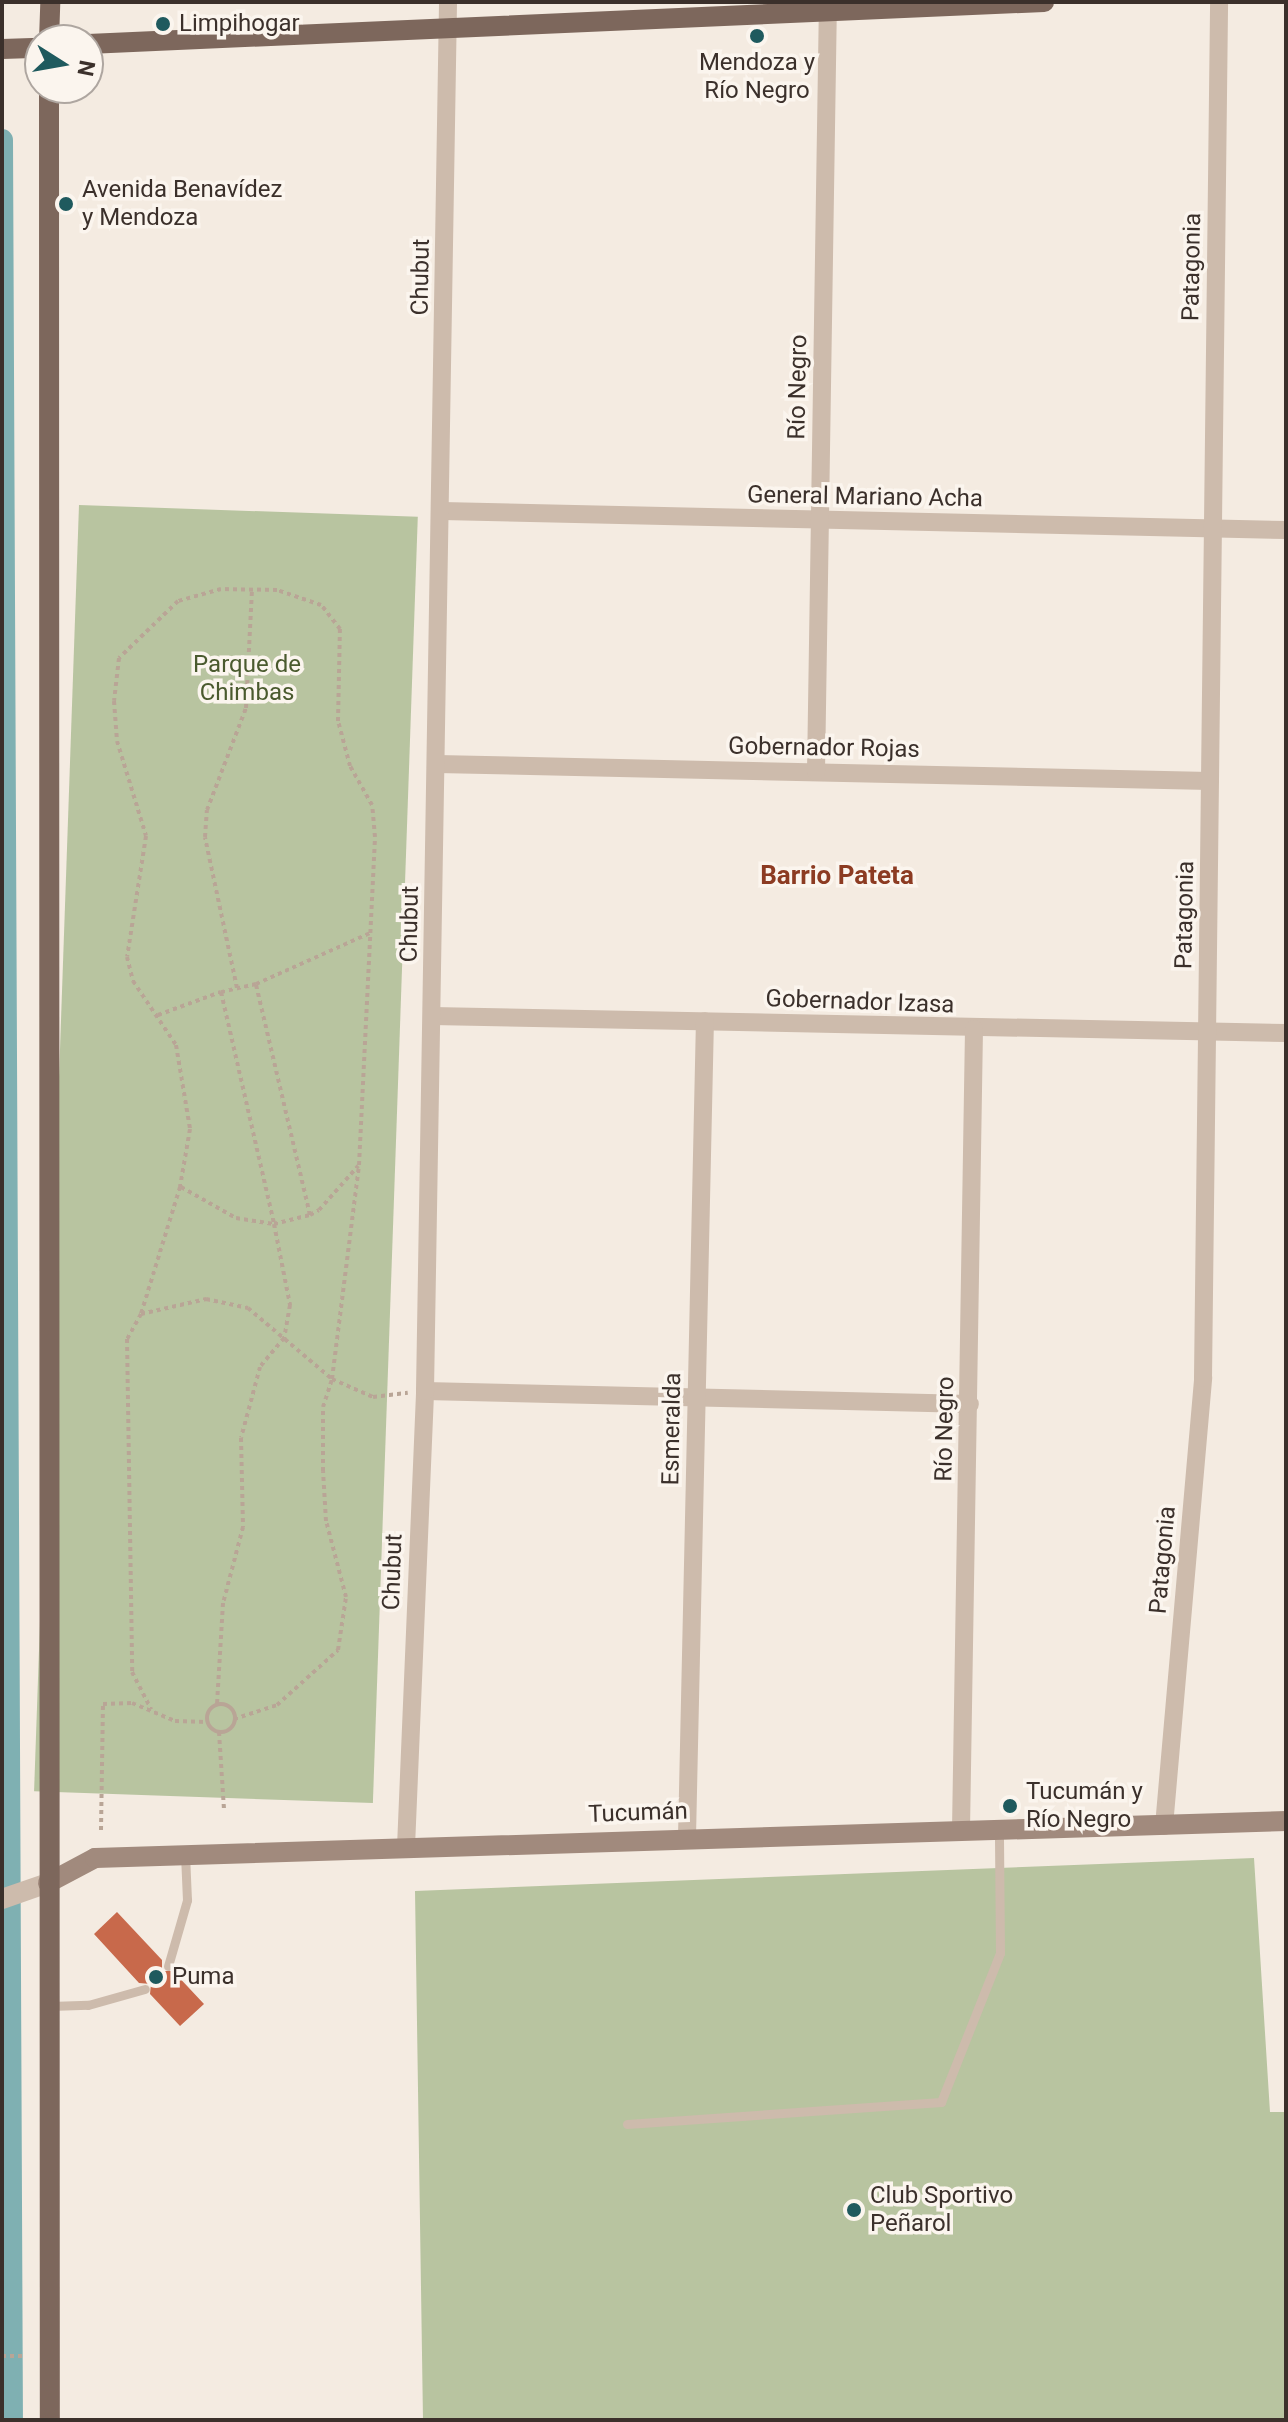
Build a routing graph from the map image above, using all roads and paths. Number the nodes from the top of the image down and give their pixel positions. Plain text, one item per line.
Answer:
1 (50, 2) edge
2 (448, 2) edge
3 (1044, 2) edge
4 (1219, 2) edge
5 (828, 8) edge
6 (49, 24) edge
7 (448, 24) junction
8 (104, 43) edge
9 (49, 104) edge
10 (442, 511) junction
11 (820, 520) junction
12 (1213, 529) junction
13 (1286, 530) edge
14 (252, 589) junction
15 (437, 764) junction
16 (816, 772) junction
17 (1210, 781) junction
18 (370, 933) junction
19 (256, 984) junction
20 (237, 988) junction
21 (221, 992) junction
22 (158, 1015) junction
23 (432, 1016) junction
24 (705, 1021) junction
25 (974, 1029) junction
26 (1207, 1033) junction
27 (1286, 1033) edge
28 (359, 1165) junction
29 (180, 1187) junction
30 (310, 1215) junction
31 (274, 1224) junction
32 (141, 1314) junction
33 (284, 1338) junction
34 (332, 1379) junction
35 (425, 1391) junction
36 (697, 1395) junction
37 (970, 1404) junction
38 (217, 1705) junction
39 (151, 1709) junction
40 (234, 1719) junction
41 (207, 1722) junction
42 (219, 1732) junction
43 (224, 1809) dead end
44 (1286, 1821) edge
45 (1164, 1826) junction
46 (999, 1829) junction
47 (101, 1830) dead end
48 (961, 1830) junction
49 (687, 1837) junction
50 (406, 1847) junction
51 (185, 1855) junction
52 (48, 1883) junction
53 (11, 1899) edge
54 (168, 1966) dead end
55 (145, 1989) dead end
56 (48, 2006) junction
57 (627, 2124) dead end
58 (2, 2356) edge
59 (23, 2356) dead end
60 (50, 2420) edge

1 - 6 main road
2 - 7 street, Chubut
3 - 5 main road
4 - 12 street, Patagonia
5 - 7 main road
5 - 11 street, Río Negro
7 - 8 main road
7 - 10 street, Chubut
9 - 52 main road
10 - 11 street, General Mariano Acha
10 - 15 street, Chubut
11 - 12 street, General Mariano Acha
11 - 16 street, Río Negro
12 - 13 street, General Mariano Acha
12 - 17 street, Patagonia
14 - 18 path
14 - 20 path
14 - 22 path
15 - 16 street, Gobernador Rojas
15 - 23 street, Chubut
16 - 17 street, Gobernador Rojas
17 - 26 street, Patagonia
18 - 19 path
18 - 28 path
19 - 20 path
19 - 30 path
20 - 21 path
21 - 22 path
21 - 31 path
22 - 29 path
23 - 24 street, Gobernador Izasa
23 - 35 street, Chubut
24 - 25 street, Gobernador Izasa
24 - 36 street, Esmeralda
25 - 26 street, Gobernador Izasa
25 - 37 street, Río Negro
26 - 27 street, Gobernador Izasa
26 - 45 street, Patagonia
28 - 30 path
28 - 34 path
29 - 31 path
29 - 32 path
30 - 31 path
31 - 33 path
32 - 33 path
32 - 39 path
33 - 34 path
33 - 38 path
34 - 35 path
34 - 40 path
35 - 36 street
35 - 50 street, Chubut
36 - 37 street
36 - 49 street, Esmeralda
37 - 48 street, Río Negro
38 - 40 path
38 - 41 path
39 - 41 path
39 - 47 path
40 - 42 path
41 - 42 path
42 - 43 path
44 - 45 main road, Tucumán
45 - 46 main road, Tucumán
46 - 48 main road, Tucumán
46 - 57 lane
48 - 49 main road, Tucumán
49 - 50 main road, Tucumán
50 - 51 main road, Tucumán
51 - 52 main road, Tucumán
51 - 54 lane
52 - 53 street, Tucumán
52 - 56 main road
55 - 56 lane
56 - 60 main road
58 - 59 path

